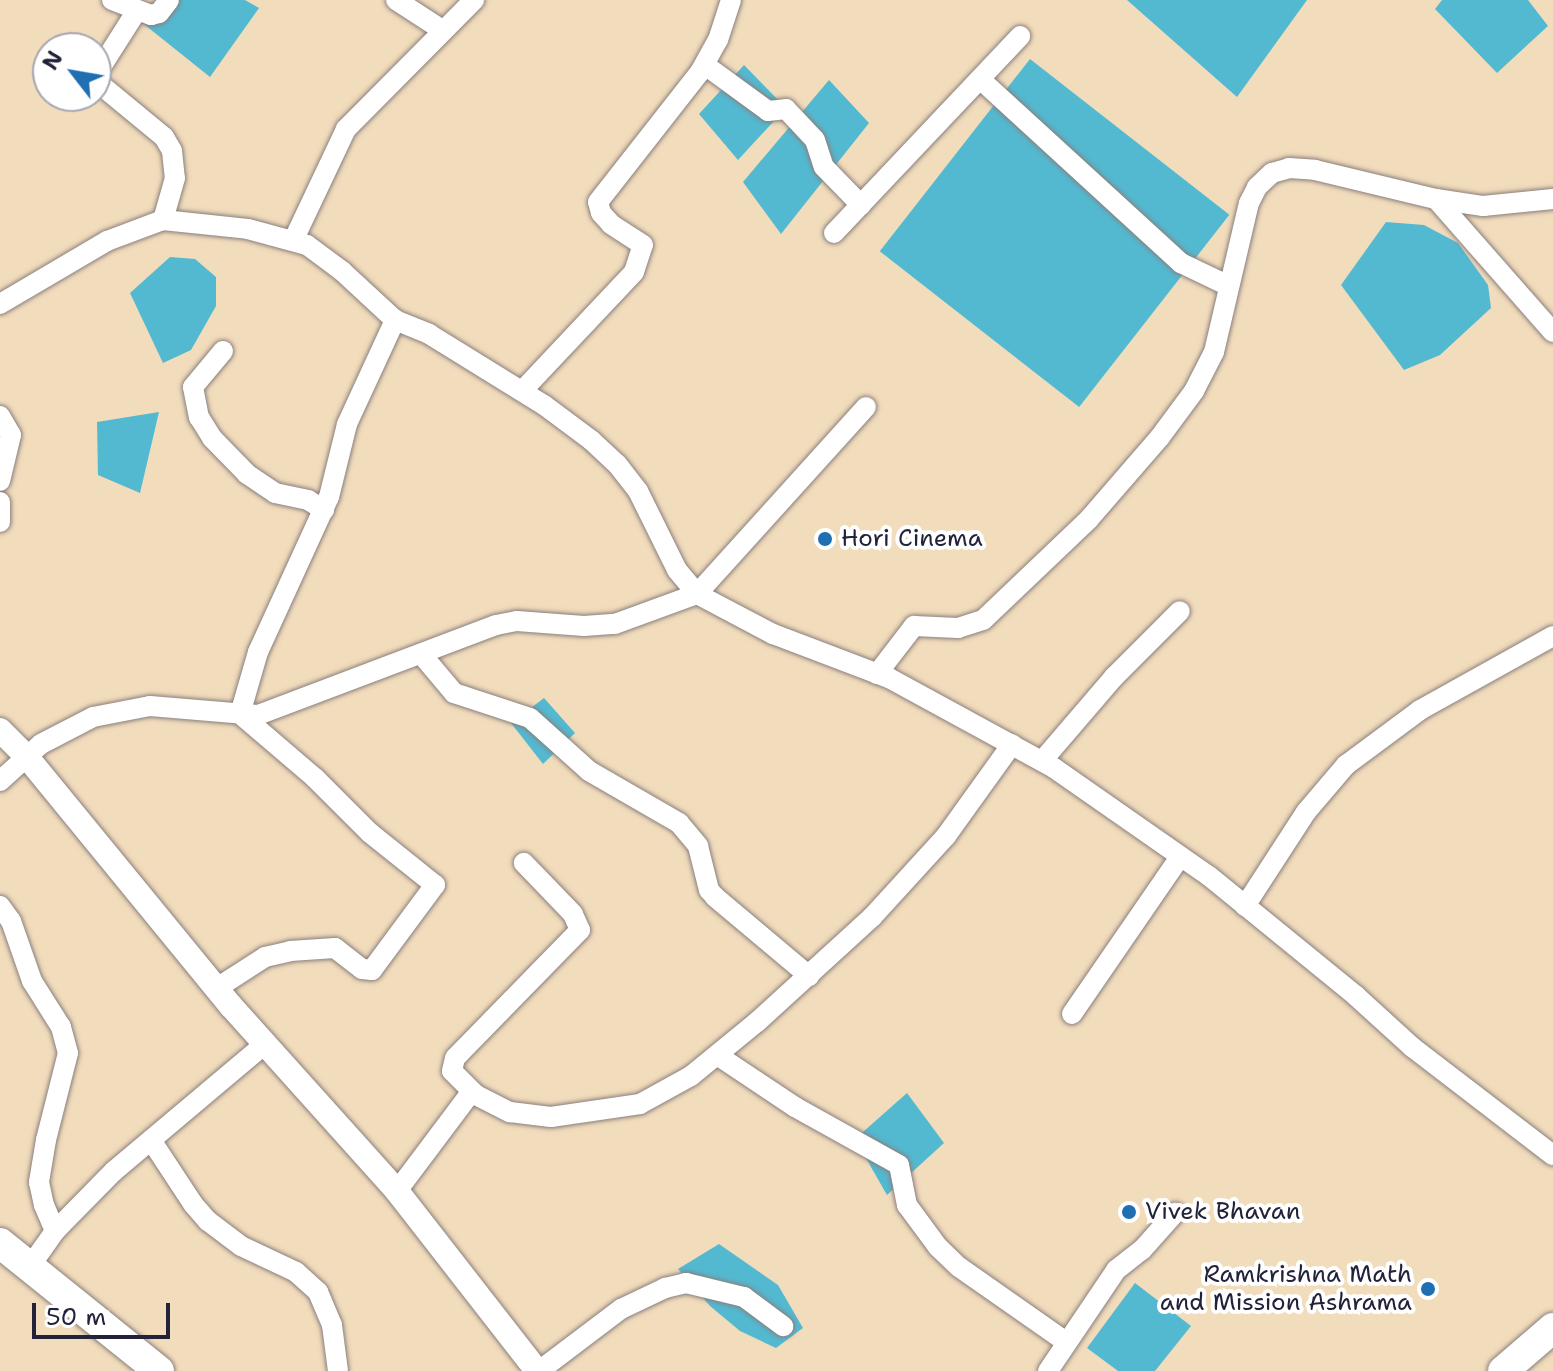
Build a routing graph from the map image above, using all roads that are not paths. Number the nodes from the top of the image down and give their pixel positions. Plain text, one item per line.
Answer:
1 (112, 0) edge
2 (169, 0) edge
3 (396, 0) edge
4 (474, 0) edge
5 (731, 0) edge
6 (136, 12) junction
7 (442, 30) junction
8 (1020, 36) dead end
9 (112, 52) edge
10 (705, 65) junction
11 (980, 79) junction
12 (112, 92) edge
13 (1436, 199) junction
14 (1553, 199) edge
15 (861, 205) junction
16 (163, 220) junction
17 (834, 233) dead end
18 (294, 239) junction
19 (1227, 285) junction
20 (0, 304) edge
21 (395, 320) junction
22 (1553, 332) edge
23 (223, 351) dead end
24 (522, 391) junction
25 (866, 407) dead end
26 (0, 416) edge
27 (0, 481) edge
28 (0, 502) edge
29 (324, 510) junction
30 (0, 522) edge
31 (697, 594) junction
32 (1180, 611) dead end
33 (1553, 636) edge
34 (422, 655) junction
35 (877, 674) junction
36 (240, 714) junction
37 (0, 730) edge
38 (1012, 744) junction
39 (27, 757) junction
40 (1042, 761) junction
41 (0, 781) edge
42 (1180, 857) junction
43 (524, 863) dead end
44 (0, 906) edge
45 (1245, 906) junction
46 (809, 976) junction
47 (217, 988) junction
48 (1072, 1014) dead end
49 (265, 1044) junction
50 (717, 1055) junction
51 (476, 1095) junction
52 (151, 1140) junction
53 (1553, 1155) edge
54 (397, 1191) junction
55 (1175, 1213) dead end
56 (55, 1231) junction
57 (0, 1243) edge
58 (31, 1265) junction
59 (783, 1326) dead end
60 (1550, 1336) edge
61 (1066, 1342) junction
62 (159, 1371) edge
63 (338, 1371) edge
64 (538, 1371) edge
65 (1048, 1371) edge
66 (1503, 1371) edge

1 - 6 street
2 - 6 street
3 - 7 street
4 - 7 street
5 - 10 street
6 - 9 street
7 - 18 street
8 - 11 street
10 - 15 street
10 - 24 street
11 - 15 street
11 - 19 street
12 - 16 street
13 - 14 street
13 - 19 street
13 - 22 street
15 - 17 street
16 - 18 street
16 - 20 street
18 - 21 street
19 - 35 street
21 - 24 street
21 - 29 street
23 - 29 street
24 - 31 street
25 - 31 street
26 - 27 street
28 - 30 street
29 - 36 street
31 - 34 street
31 - 35 street
32 - 40 street
33 - 45 street
34 - 36 street
34 - 46 street
35 - 38 street
36 - 39 street
36 - 47 street
37 - 39 street
38 - 40 street
38 - 46 street
39 - 41 street
39 - 47 street
40 - 42 street
42 - 45 street
42 - 48 street
43 - 51 street
44 - 56 street
45 - 53 street
46 - 50 street
47 - 49 street
49 - 52 street
49 - 54 street
50 - 51 street
50 - 61 street
51 - 54 street
52 - 56 street
52 - 63 street
54 - 64 street
55 - 61 street
56 - 58 street
57 - 58 main road
58 - 62 main road
59 - 64 street
60 - 66 main road
61 - 65 street

